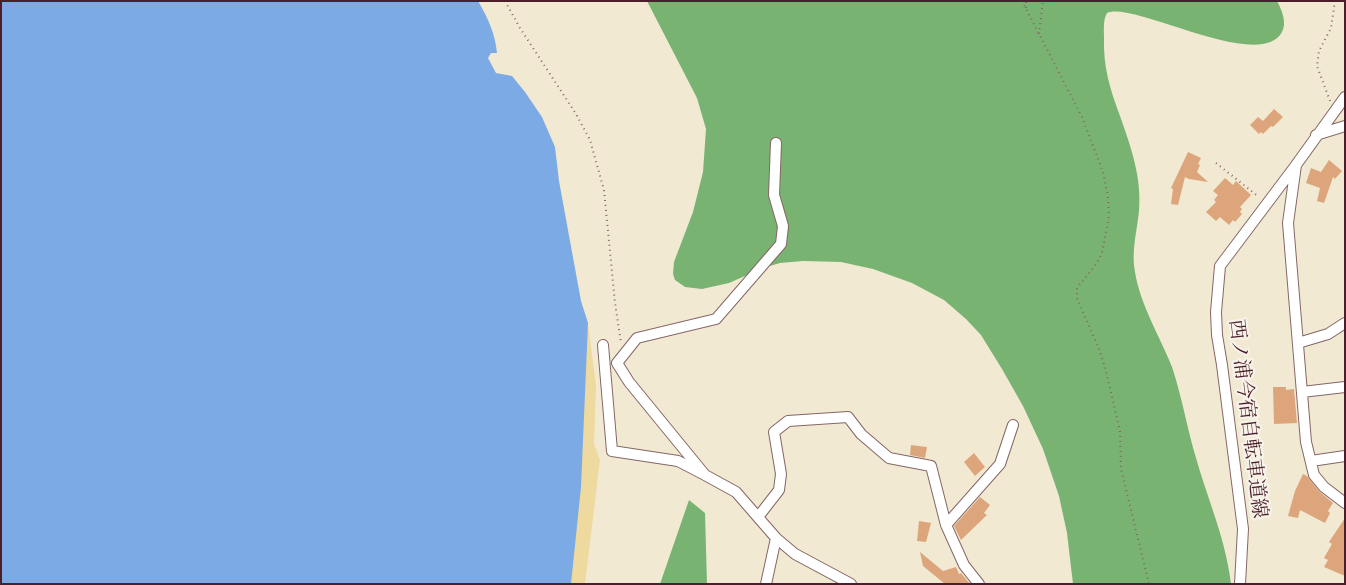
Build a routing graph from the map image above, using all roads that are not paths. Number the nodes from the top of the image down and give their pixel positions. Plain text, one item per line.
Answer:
1 (1345, 97) edge
2 (1345, 126) edge
3 (1316, 135) junction
4 (776, 143) dead end
5 (1296, 165) junction
6 (1345, 323) edge
7 (1298, 343) junction
8 (603, 345) dead end
9 (1345, 387) edge
10 (1302, 392) junction
11 (1014, 425) dead end
12 (1345, 456) edge
13 (1310, 461) junction
14 (705, 474) junction
15 (1345, 503) edge
16 (758, 517) junction
17 (946, 525) junction
18 (776, 538) junction
19 (766, 584) edge
20 (851, 584) edge
21 (979, 584) edge
22 (1240, 584) edge

1 - 3 street, 西ノ浦今宿自転車道線
2 - 3 street
3 - 5 street, 西ノ浦今宿自転車道線
4 - 14 street
5 - 7 street
5 - 22 street, 西ノ浦今宿自転車道線
6 - 7 street
7 - 10 street
8 - 14 street
9 - 10 street
10 - 13 street
11 - 17 street
12 - 13 street
13 - 15 street
14 - 16 street
16 - 17 street
16 - 18 street
17 - 21 street
18 - 19 street
18 - 20 street

